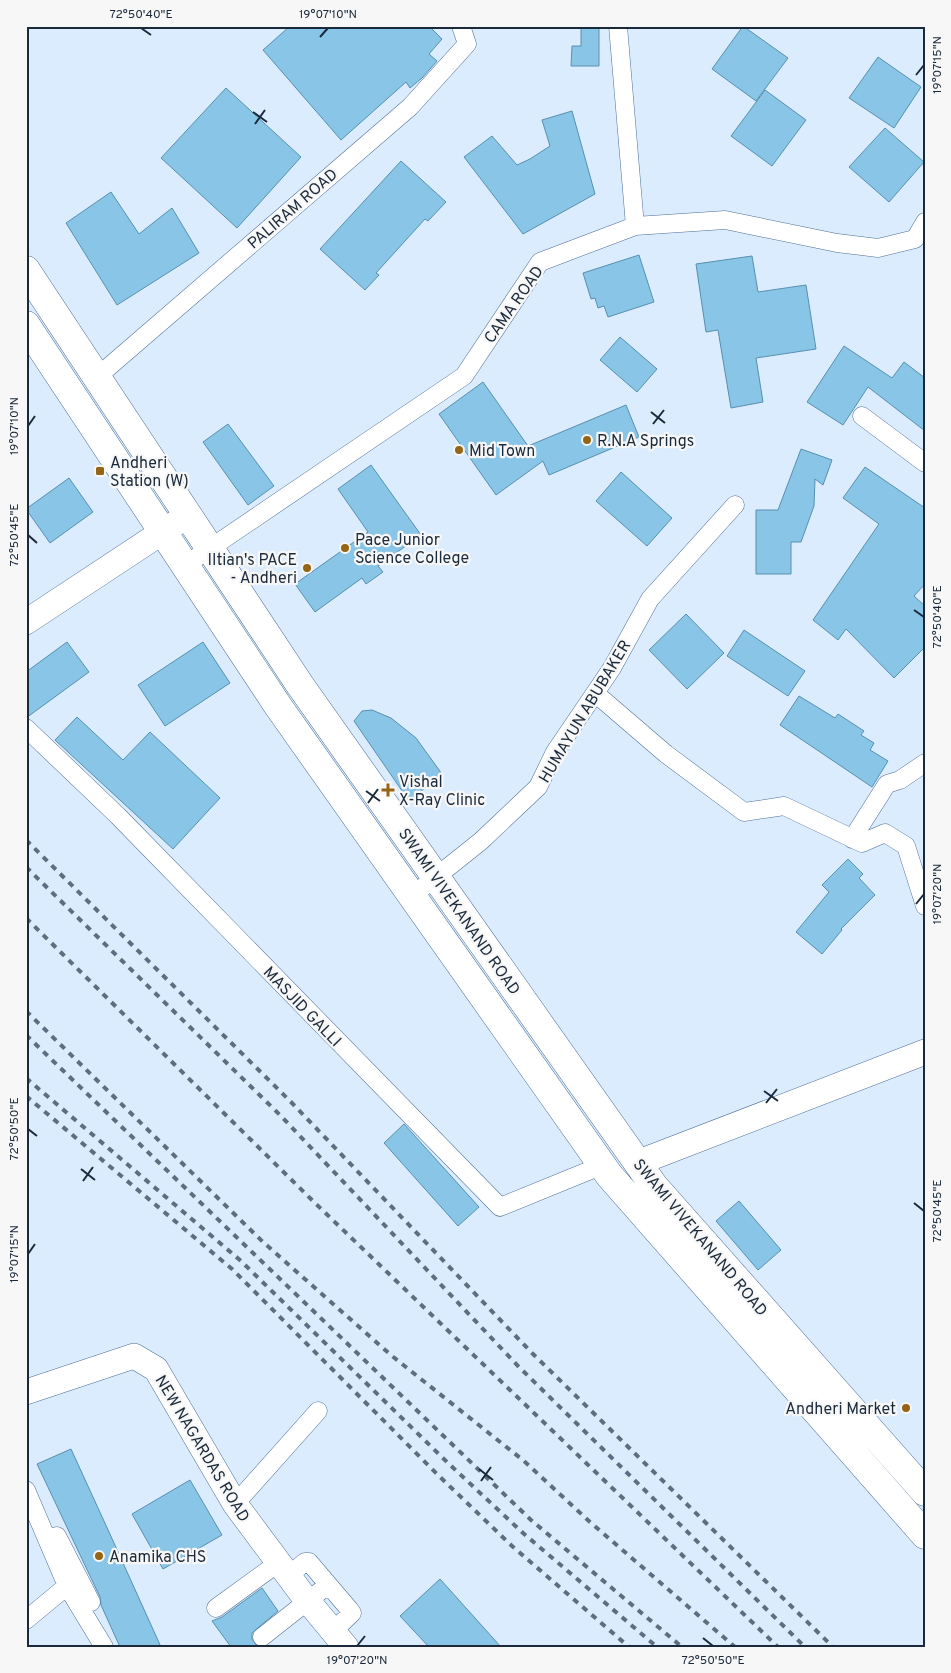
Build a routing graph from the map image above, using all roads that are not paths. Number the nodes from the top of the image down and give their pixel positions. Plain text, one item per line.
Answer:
1 (461, 26) edge
2 (618, 26) edge
3 (925, 222) edge
4 (635, 226) junction
5 (26, 270) edge
6 (26, 325) edge
7 (96, 377) junction
8 (862, 416) dead end
9 (925, 463) edge
10 (735, 505) dead end
11 (188, 515) junction
12 (162, 532) junction
13 (210, 548) junction
14 (184, 566) junction
15 (26, 622) edge
16 (595, 693) junction
17 (26, 728) edge
18 (925, 763) edge
19 (852, 838) junction
20 (436, 877) junction
21 (412, 896) junction
22 (925, 906) edge
23 (925, 1052) edge
24 (637, 1163) junction
25 (603, 1165) junction
26 (34, 1389) edge
27 (318, 1410) dead end
28 (26, 1486) edge
29 (26, 1490) edge
30 (925, 1492) edge
31 (235, 1504) junction
32 (925, 1535) edge
33 (325, 1581) junction
34 (294, 1583) junction
35 (67, 1586) junction
36 (91, 1602) dead end
37 (216, 1608) dead end
38 (26, 1620) edge
39 (262, 1637) dead end
40 (339, 1639) edge
41 (104, 1647) edge

1 - 7 street, PALIRAM ROAD
2 - 4 street
3 - 4 street, CAMA ROAD
4 - 13 street, CAMA ROAD
5 - 7 main road, SWAMI VIVEKANAND ROAD
6 - 12 main road, SWAMI VIVEKANAND ROAD
7 - 11 main road, SWAMI VIVEKANAND ROAD
8 - 9 street
10 - 16 street, HUMAYUN ABUBAKER
11 - 12 main road
11 - 13 main road, SWAMI VIVEKANAND ROAD
12 - 14 main road, SWAMI VIVEKANAND ROAD
12 - 15 main road
13 - 14 street, CAMA ROAD
13 - 20 main road, SWAMI VIVEKANAND ROAD
14 - 21 main road, SWAMI VIVEKANAND ROAD
16 - 19 street
16 - 20 street, HUMAYUN ABUBAKER
17 - 25 street, MASJID GALLI
18 - 19 street
19 - 22 street
20 - 21 street, HUMAYUN ABUBAKER
20 - 24 main road, SWAMI VIVEKANAND ROAD
21 - 25 main road, SWAMI VIVEKANAND ROAD
23 - 24 main road
24 - 30 main road, SWAMI VIVEKANAND ROAD
25 - 32 main road, SWAMI VIVEKANAND ROAD
26 - 31 main road, NEW NAGARDAS ROAD
27 - 31 street
28 - 36 street
29 - 35 street
31 - 34 main road, NEW NAGARDAS ROAD
33 - 34 street
33 - 34 street
33 - 40 street
34 - 37 street
34 - 39 street
34 - 40 main road, NEW NAGARDAS ROAD
35 - 38 street
35 - 41 street

